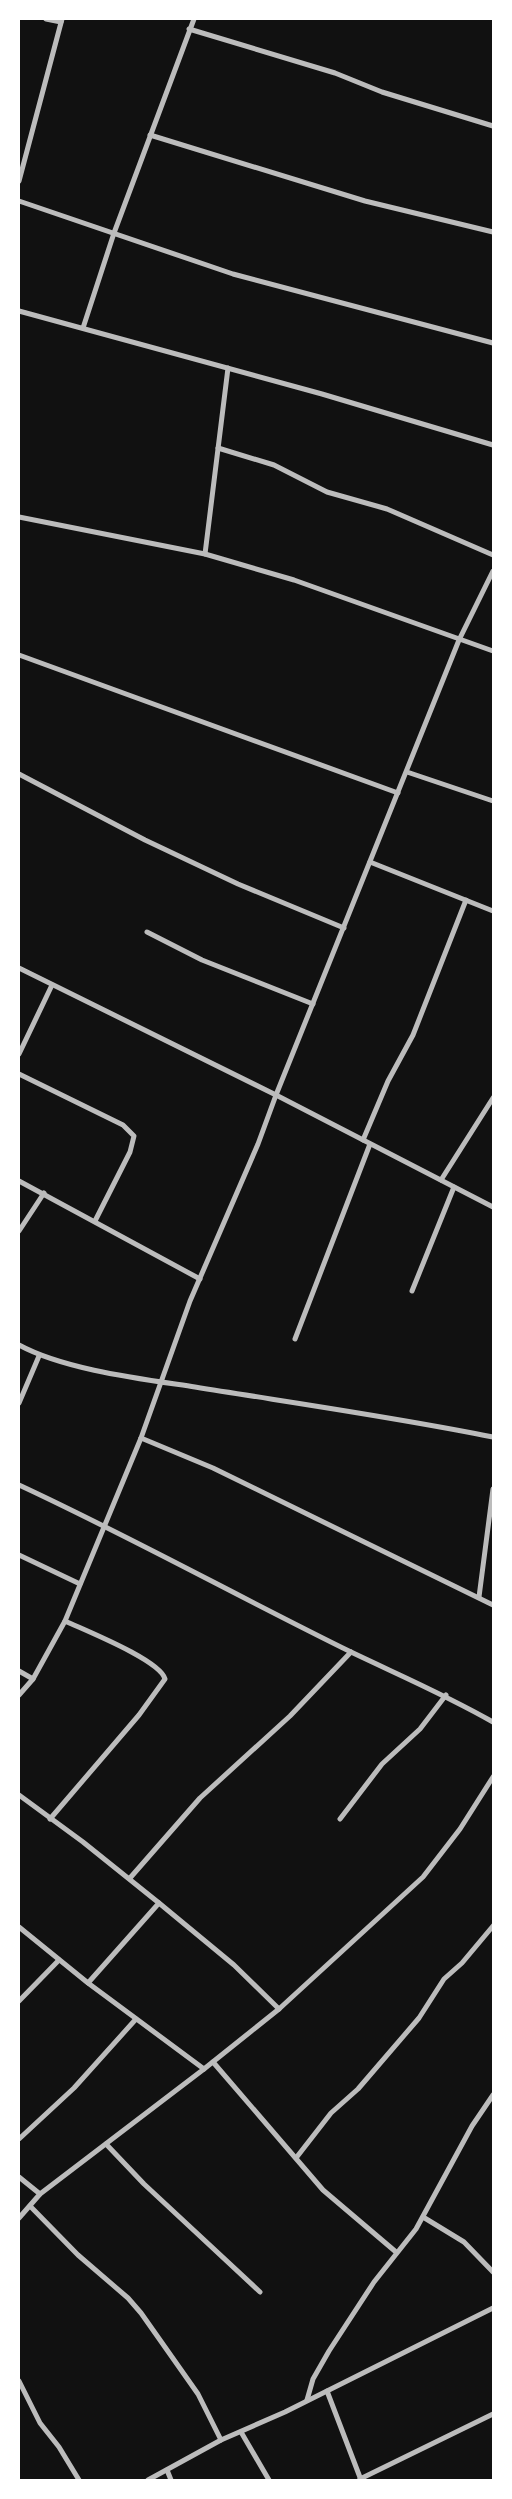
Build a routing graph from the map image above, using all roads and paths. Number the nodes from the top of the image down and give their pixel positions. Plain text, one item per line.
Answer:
1 (46, 19) edge
2 (194, 19) edge
3 (62, 20) edge
4 (189, 29) junction
5 (493, 126) edge
6 (150, 135) junction
7 (19, 181) edge
8 (19, 201) edge
9 (493, 232) edge
10 (114, 233) junction
11 (19, 311) edge
12 (83, 328) junction
13 (493, 343) edge
14 (228, 368) junction
15 (493, 445) edge
16 (218, 448) junction
17 (19, 517) edge
18 (205, 554) junction
19 (493, 555) edge
20 (493, 571) edge
21 (459, 640) junction
22 (493, 650) edge
23 (19, 655) edge
24 (407, 772) junction
25 (19, 774) edge
26 (398, 793) junction
27 (493, 801) edge
28 (370, 862) junction
29 (466, 900) junction
30 (493, 911) edge
31 (344, 928) junction
32 (147, 932) dead end
33 (19, 968) edge
34 (52, 985) junction
35 (313, 1004) junction
36 (19, 1054) edge
37 (19, 1074) edge
38 (276, 1095) junction
39 (493, 1098) edge
40 (363, 1140) junction
41 (370, 1144) junction
42 (441, 1180) junction
43 (19, 1181) edge
44 (454, 1187) junction
45 (44, 1193) junction
46 (493, 1207) edge
47 (95, 1221) junction
48 (19, 1232) edge
49 (200, 1279) junction
50 (412, 1291) dead end
51 (295, 1339) dead end
52 (19, 1345) edge
53 (39, 1356) junction
54 (162, 1382) junction
55 (19, 1403) edge
56 (493, 1437) edge
57 (141, 1438) junction
58 (19, 1485) edge
59 (493, 1489) edge
60 (104, 1524) junction
61 (19, 1555) edge
62 (80, 1584) junction
63 (478, 1597) junction
64 (493, 1605) edge
65 (65, 1621) junction
66 (351, 1652) junction
67 (19, 1671) edge
68 (33, 1679) junction
69 (19, 1695) edge
70 (446, 1695) junction
71 (493, 1722) edge
72 (493, 1777) edge
73 (19, 1795) edge
74 (50, 1819) junction
75 (340, 1819) dead end
76 (130, 1878) junction
77 (159, 1902) junction
78 (493, 1926) edge
79 (19, 1927) edge
80 (59, 1960) junction
81 (88, 1983) junction
82 (19, 2001) edge
83 (279, 2010) junction
84 (136, 2019) junction
85 (213, 2062) junction
86 (204, 2069) junction
87 (493, 2095) edge
88 (19, 2139) edge
89 (106, 2144) junction
90 (296, 2158) junction
91 (19, 2178) edge
92 (40, 2194) junction
93 (30, 2206) junction
94 (423, 2217) junction
95 (19, 2218) edge
96 (396, 2252) junction
97 (493, 2272) edge
98 (260, 2292) dead end
99 (493, 2308) edge
100 (19, 2381) edge
101 (327, 2390) junction
102 (307, 2400) junction
103 (493, 2414) edge
104 (241, 2432) junction
105 (221, 2440) junction
106 (167, 2470) junction
107 (79, 2480) edge
108 (148, 2480) edge
109 (171, 2480) edge
110 (269, 2480) edge
111 (361, 2480) edge

1 - 3 street
2 - 4 street
3 - 7 street
4 - 5 street
4 - 6 street
6 - 9 street
6 - 10 street
8 - 10 street
10 - 12 street
10 - 13 street
11 - 12 street
12 - 14 street
14 - 15 street
14 - 16 street
16 - 18 street
16 - 19 street
17 - 18 street
18 - 21 street
20 - 21 street
21 - 22 street
21 - 24 street
23 - 26 street
24 - 26 street
24 - 27 street
25 - 31 street
26 - 28 street
28 - 29 street
28 - 31 street
29 - 30 street
29 - 40 street
31 - 35 street
32 - 35 street
33 - 34 street
34 - 36 street
34 - 38 street
35 - 38 street
37 - 47 street
38 - 40 street
38 - 49 street
39 - 42 street
40 - 41 street
41 - 42 street
41 - 51 street
42 - 44 street
43 - 45 street
44 - 46 street
44 - 50 street
45 - 47 street
45 - 48 street
47 - 49 street
49 - 54 street
52 - 53 street
53 - 54 street
53 - 55 street
54 - 56 street
54 - 57 street
57 - 60 street
57 - 63 street
58 - 60 street
59 - 63 street
60 - 62 street
60 - 66 street
61 - 62 street
62 - 65 street
63 - 64 street
65 - 68 street
65 - 74 street
66 - 70 street
66 - 76 street
67 - 68 street
68 - 69 street
70 - 71 street
70 - 75 street
72 - 83 street
73 - 74 street
74 - 76 street
76 - 77 street
77 - 81 street
77 - 83 street
78 - 90 street
79 - 80 street
80 - 81 street
80 - 82 street
81 - 84 street
83 - 85 street
84 - 86 street
84 - 88 street
85 - 86 street
85 - 90 street
86 - 89 street
87 - 94 street
89 - 92 street
89 - 98 street
90 - 96 street
91 - 92 street
92 - 93 street
93 - 95 street
93 - 105 street
94 - 96 street
94 - 97 street
96 - 102 street
99 - 101 street
100 - 107 street
101 - 102 street
101 - 111 street
102 - 104 street
103 - 111 street
104 - 105 street
104 - 110 street
105 - 106 street
106 - 108 street
106 - 109 street

